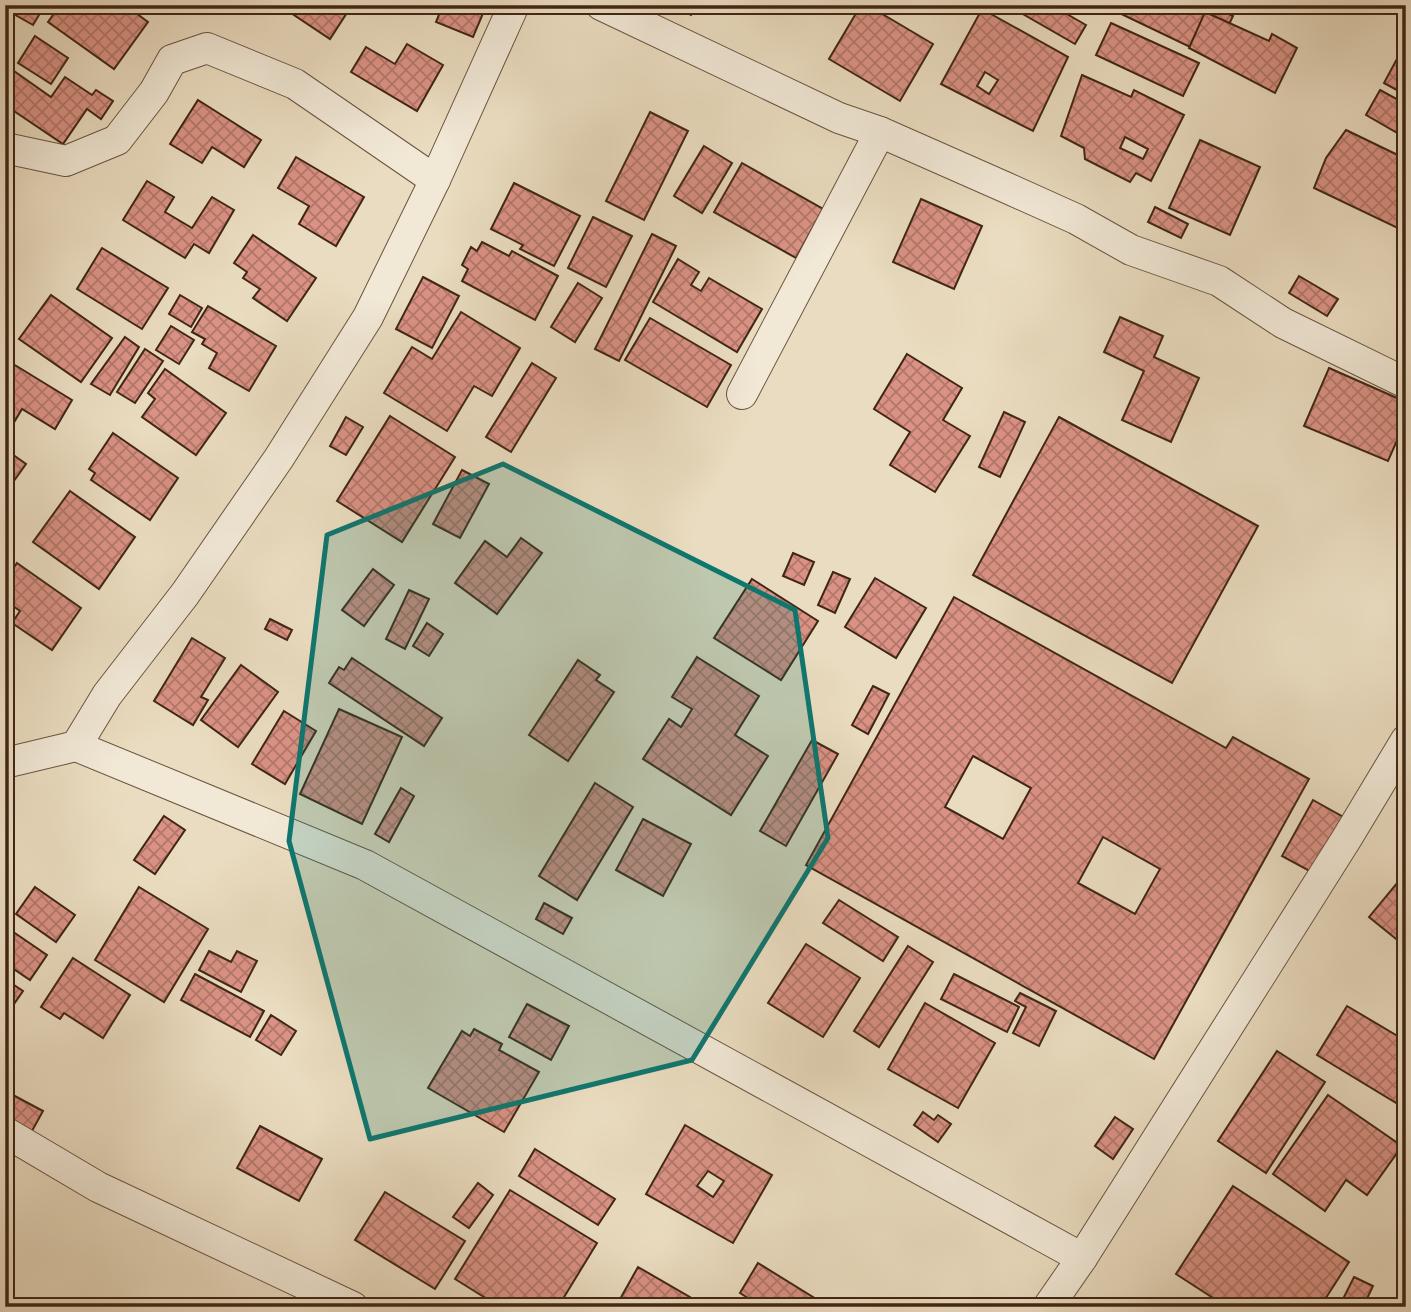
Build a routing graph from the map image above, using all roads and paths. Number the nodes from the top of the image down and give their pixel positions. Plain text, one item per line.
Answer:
1 (514, 5) edge
2 (601, 5) edge
3 (880, 132) junction
4 (5, 148) edge
5 (435, 180) junction
6 (1406, 383) edge
7 (742, 394) dead end
8 (1406, 740) edge
9 (76, 746) junction
10 (5, 763) edge
11 (5, 1132) edge
12 (1082, 1258) junction
13 (354, 1307) edge
14 (1048, 1307) edge

1 - 5 street
2 - 3 street
3 - 6 street
3 - 7 street
4 - 5 street
5 - 9 street
8 - 12 street
9 - 10 street
9 - 12 street
11 - 13 street
12 - 14 street

